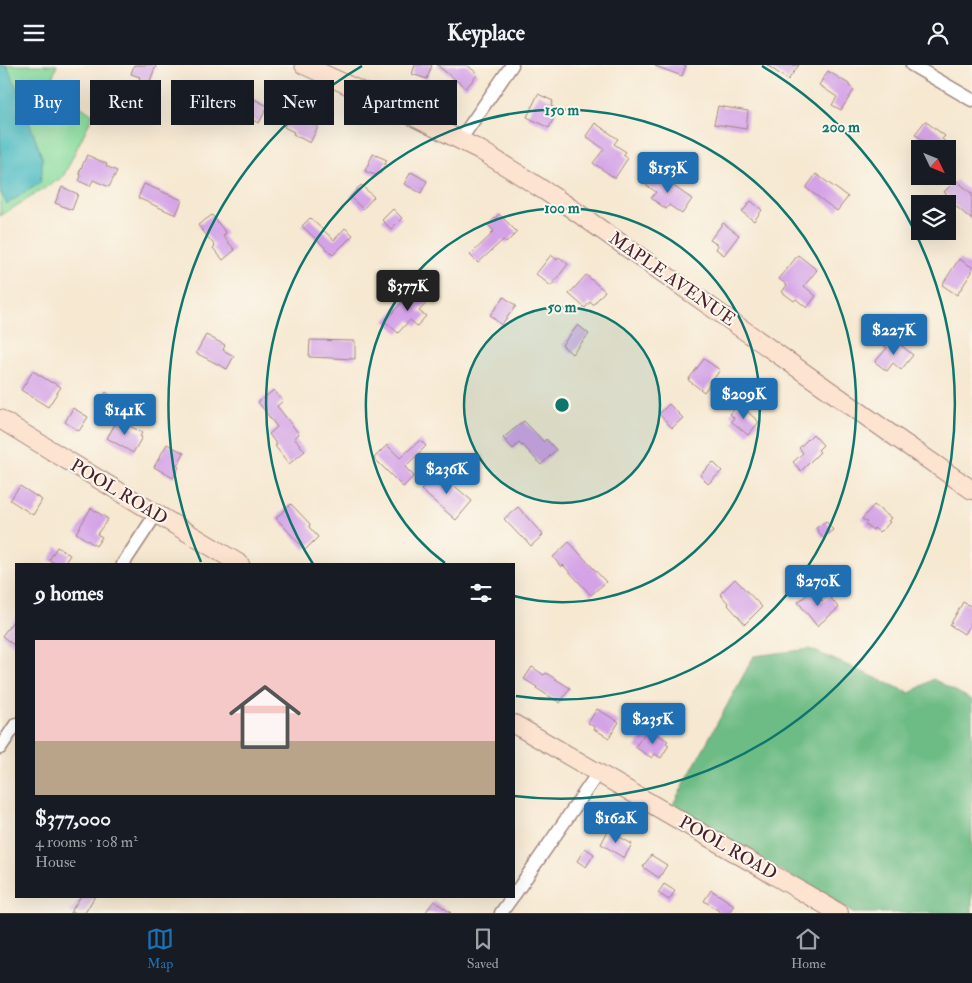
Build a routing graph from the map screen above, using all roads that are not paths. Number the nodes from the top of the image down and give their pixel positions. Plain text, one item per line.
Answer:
1 (304, 65) edge
2 (512, 65) edge
3 (912, 65) edge
4 (972, 99) edge
5 (460, 141) junction
6 (0, 419) edge
7 (972, 490) edge
8 (156, 514) junction
9 (124, 563) edge
10 (238, 563) edge
11 (515, 725) edge
12 (15, 726) edge
13 (0, 748) edge
14 (598, 773) junction
15 (515, 893) edge
16 (512, 898) edge
17 (501, 913) edge
18 (838, 913) edge

1 - 5 main road, MAPLE AVENUE
2 - 5 street
3 - 4 street
5 - 7 main road, MAPLE AVENUE
6 - 8 main road, POOL ROAD
8 - 9 street
8 - 10 main road, POOL ROAD
11 - 14 main road, POOL ROAD
12 - 13 street
14 - 15 street
14 - 18 main road, POOL ROAD
16 - 17 street

